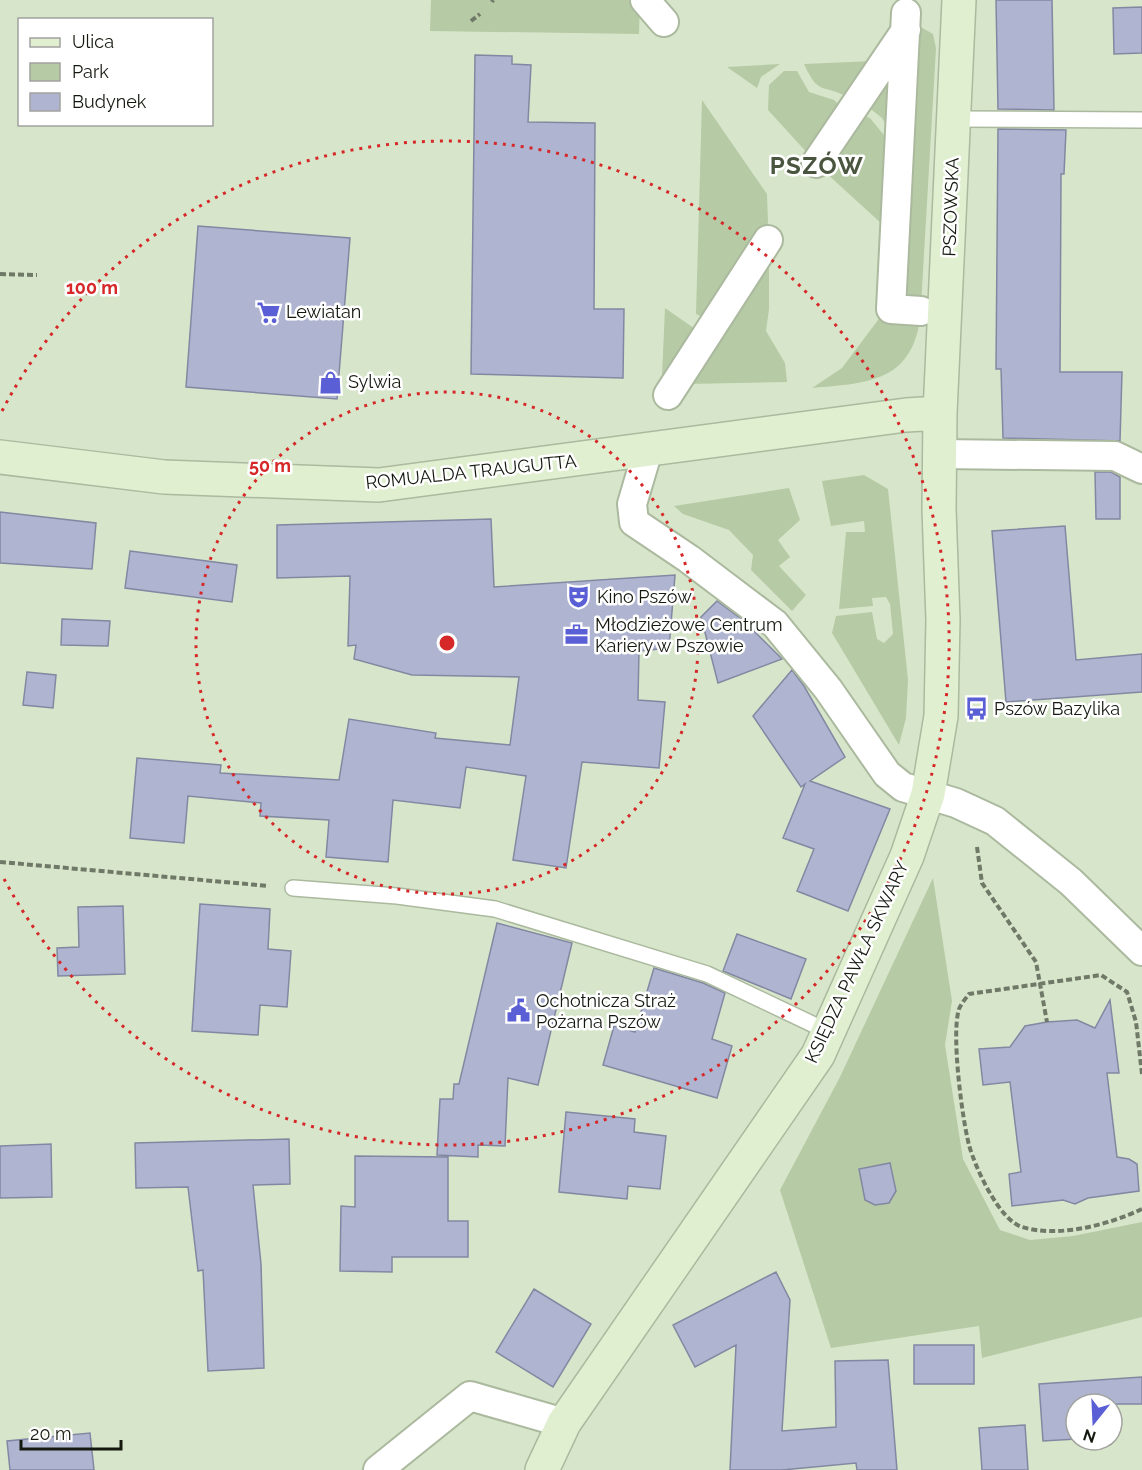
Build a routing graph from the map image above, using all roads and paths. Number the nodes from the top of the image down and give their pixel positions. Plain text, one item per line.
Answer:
1 (645, 0) edge
2 (959, 0) edge
3 (480, 14) dead end
4 (471, 21) dead end
5 (664, 22) dead end
6 (954, 119) junction
7 (1142, 120) edge
8 (816, 163) dead end
9 (768, 240) dead end
10 (0, 274) edge
11 (37, 275) dead end
12 (921, 311) dead end
13 (668, 395) dead end
14 (940, 413) junction
15 (648, 450) junction
16 (940, 454) junction
17 (0, 457) edge
18 (1142, 469) edge
19 (928, 794) junction
20 (977, 846) dead end
21 (0, 862) edge
22 (293, 888) joint
23 (1138, 946) edge
24 (1040, 983) junction
25 (1047, 1022) dead end
26 (829, 1032) junction
27 (1142, 1074) edge
28 (1142, 1209) edge
29 (564, 1423) junction
30 (378, 1470) edge
31 (542, 1470) edge

1 - 5 street
2 - 6 main road, PSZOWSKA
3 - 4 path
6 - 7 lane
6 - 14 main road, PSZOWSKA
8 - 12 street
9 - 13 street
10 - 11 path
14 - 15 main road, ROMUALDA TRAUGUTTA
14 - 16 main road, KSIĘDZA PAWŁA SKWARY
15 - 17 main road, ROMUALDA TRAUGUTTA
15 - 19 street
16 - 18 street
16 - 19 main road, KSIĘDZA PAWŁA SKWARY
19 - 23 street
19 - 26 main road, KSIĘDZA PAWŁA SKWARY
20 - 24 path
21 - 22 path
22 - 26 lane
24 - 25 path
24 - 27 path
24 - 28 path
26 - 29 main road, KSIĘDZA PAWŁA SKWARY
29 - 30 street
29 - 31 main road, KSIĘDZA PAWŁA SKWARY

